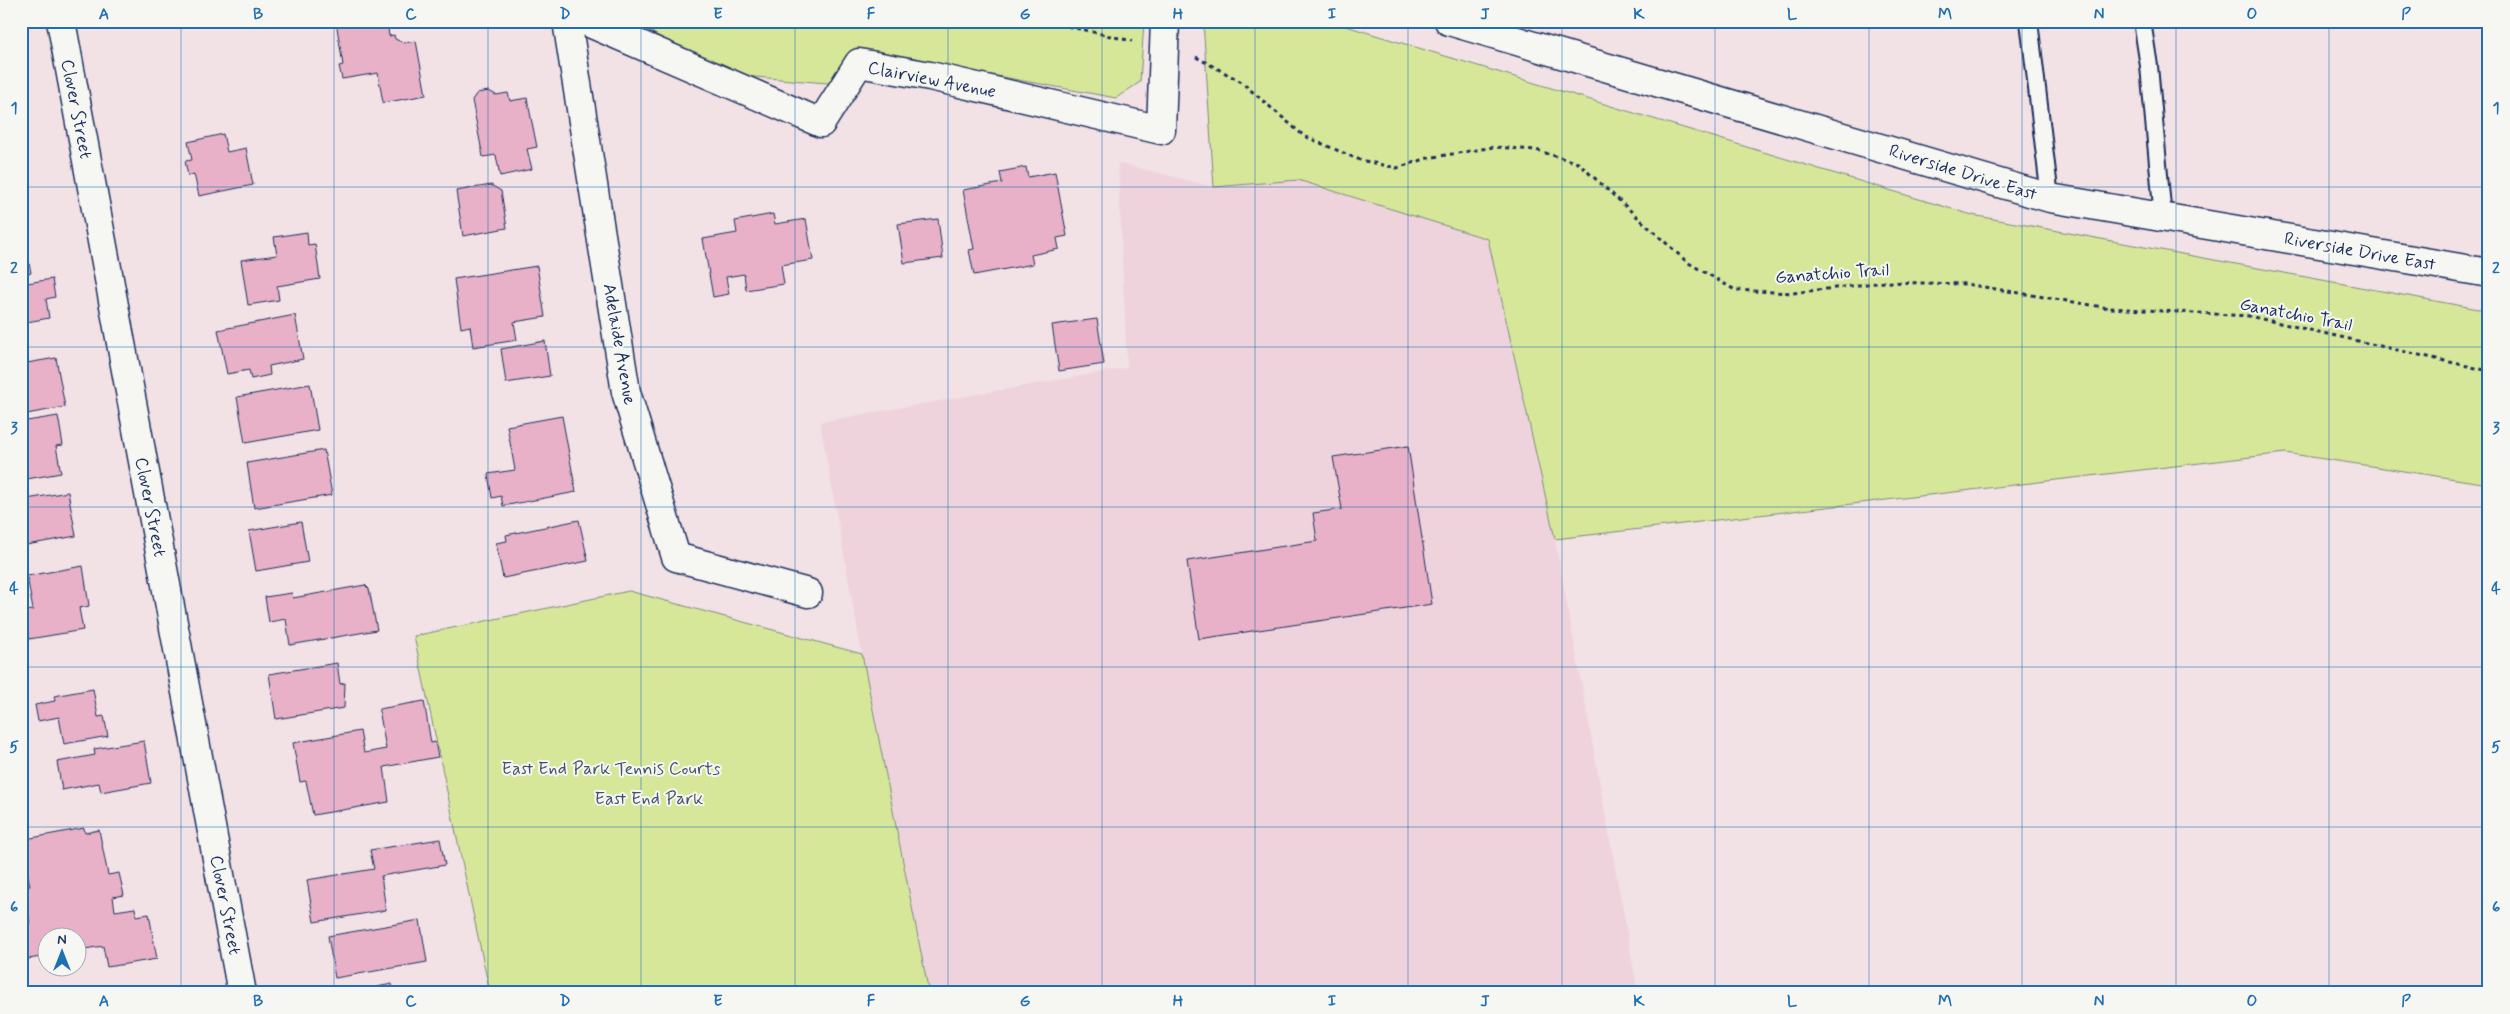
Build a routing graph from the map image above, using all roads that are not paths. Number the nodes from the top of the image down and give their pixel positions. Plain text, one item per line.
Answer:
1 (61, 21) edge
2 (567, 21) edge
3 (585, 21) edge
4 (1165, 21) edge
5 (1449, 21) edge
6 (2029, 21) edge
7 (2142, 21) edge
8 (2050, 198) junction
9 (2163, 218) junction
10 (2489, 273) edge
11 (808, 593) dead end
12 (242, 993) edge

1 - 12 street, Clover Street
2 - 11 street, Adelaide Avenue
3 - 4 street, Clairview Avenue
5 - 8 street, Riverside Drive East
6 - 8 lane
7 - 9 lane
8 - 9 street, Riverside Drive East
9 - 10 street, Riverside Drive East

